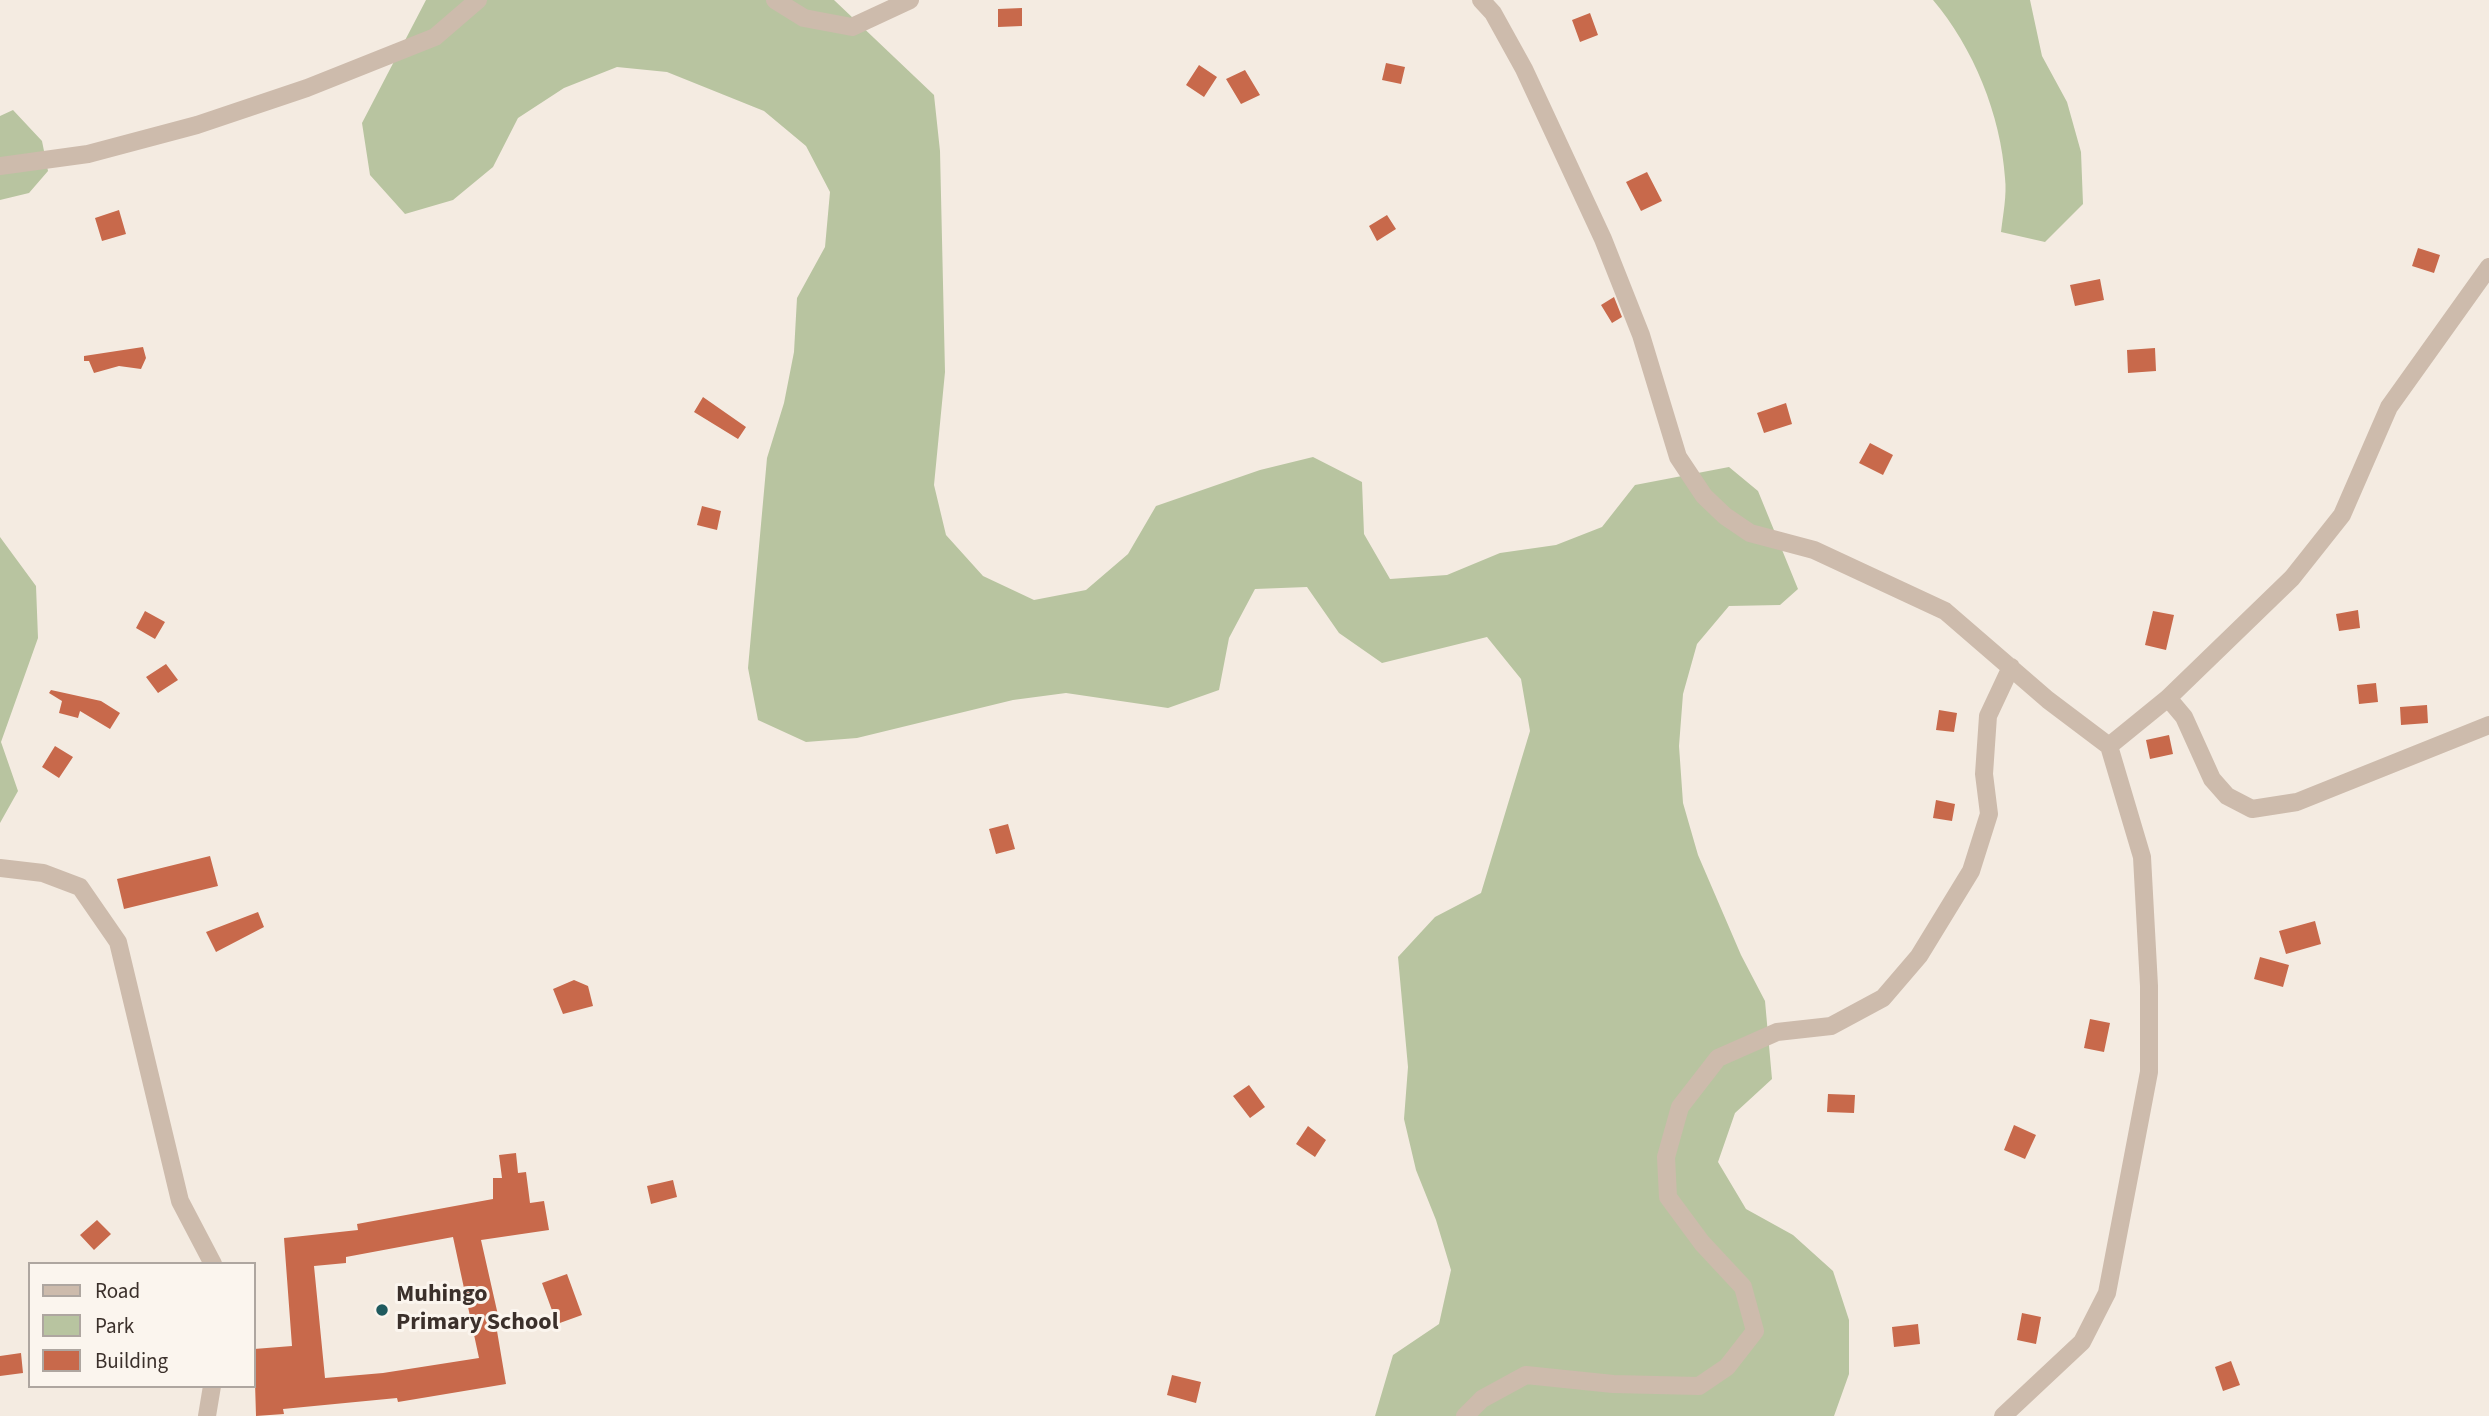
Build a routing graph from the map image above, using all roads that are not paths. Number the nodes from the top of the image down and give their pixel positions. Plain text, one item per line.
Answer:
1 (478, 0) edge
2 (775, 0) edge
3 (909, 0) edge
4 (1480, 0) edge
5 (0, 166) edge
6 (2489, 267) edge
7 (2011, 667) junction
8 (2168, 698) junction
9 (2489, 725) edge
10 (2109, 746) junction
11 (0, 868) edge
12 (212, 1262) edge
13 (212, 1388) edge
14 (207, 1416) edge
15 (1465, 1416) edge
16 (2003, 1416) edge

1 - 5 street
2 - 3 street
4 - 7 street
6 - 8 street
7 - 10 street
7 - 15 street
8 - 9 street
8 - 10 street
10 - 16 street
11 - 12 street
13 - 14 street

